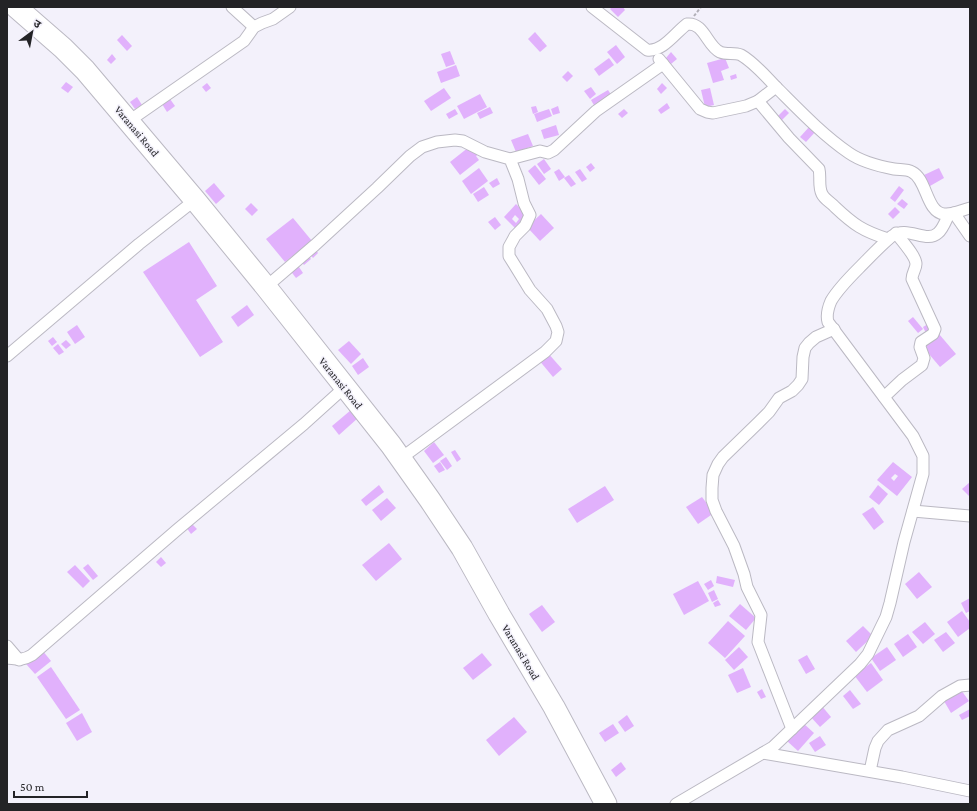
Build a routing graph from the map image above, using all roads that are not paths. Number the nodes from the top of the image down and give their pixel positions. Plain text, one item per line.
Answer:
1 (16, 7) edge
2 (232, 7) edge
3 (290, 7) edge
4 (592, 7) edge
5 (254, 27) junction
6 (652, 51) junction
7 (663, 64) junction
8 (776, 87) junction
9 (758, 101) junction
10 (129, 121) junction
11 (510, 159) junction
12 (195, 200) junction
13 (970, 208) edge
14 (951, 213) junction
15 (892, 236) junction
16 (970, 236) edge
17 (266, 287) junction
18 (834, 329) junction
19 (7, 356) edge
20 (344, 387) junction
21 (884, 398) junction
22 (400, 459) junction
23 (913, 511) junction
24 (970, 516) edge
25 (7, 646) edge
26 (7, 658) edge
27 (19, 660) junction
28 (970, 685) edge
29 (792, 729) junction
30 (763, 753) junction
31 (870, 772) junction
32 (970, 791) edge
33 (606, 804) edge
34 (676, 804) edge

1 - 10 highway, Varanasi Road
2 - 5 street
3 - 5 street
4 - 6 street
5 - 10 street
6 - 7 street
6 - 8 street
7 - 9 street
7 - 11 street
8 - 9 street
8 - 14 street
9 - 15 street
10 - 12 highway, Varanasi Road
11 - 17 street
11 - 22 street
12 - 17 highway, Varanasi Road
12 - 19 street
13 - 14 street
14 - 15 street
14 - 16 street
15 - 18 street
15 - 21 street
17 - 20 highway, Varanasi Road
18 - 21 street
18 - 29 street
20 - 22 highway, Varanasi Road
20 - 27 street
21 - 23 street
22 - 33 highway, Varanasi Road
23 - 24 street
23 - 29 street
25 - 27 street
26 - 27 street
28 - 31 street
29 - 30 street
30 - 31 street
30 - 34 street
31 - 32 street

